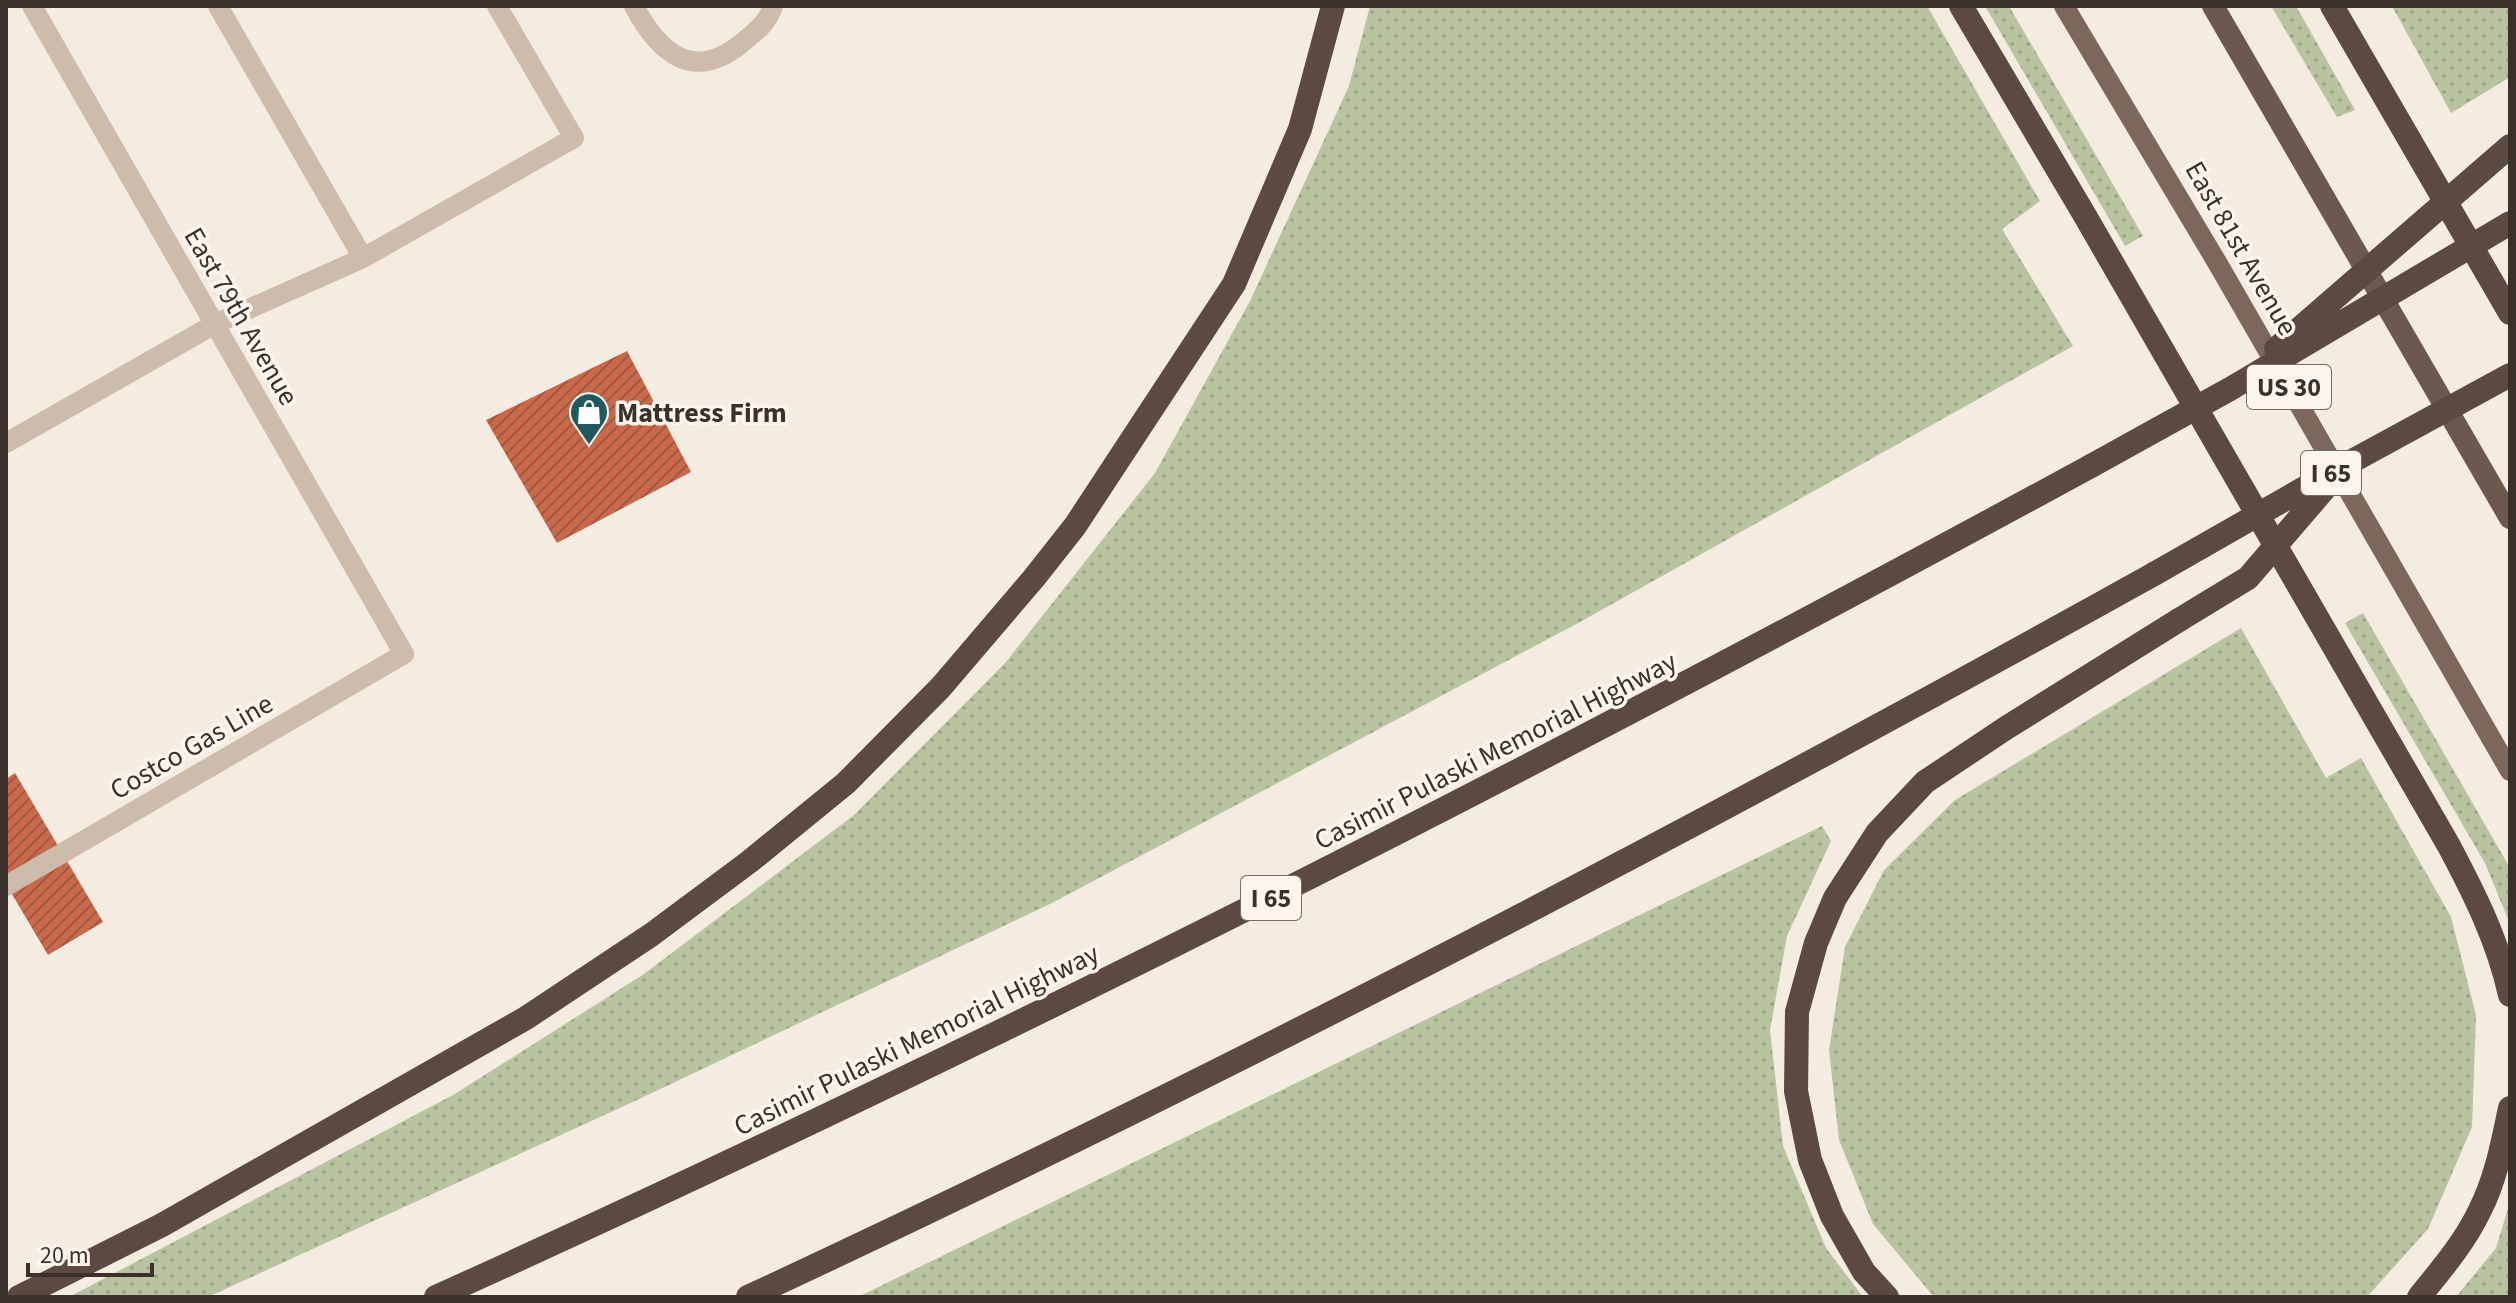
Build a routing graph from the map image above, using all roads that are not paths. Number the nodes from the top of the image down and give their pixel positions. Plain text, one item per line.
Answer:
1 (32, 6) edge
2 (218, 6) edge
3 (497, 6) edge
4 (634, 6) edge
5 (773, 6) edge
6 (1333, 6) edge
7 (1961, 6) edge
8 (2064, 6) edge
9 (2213, 6) edge
10 (2332, 6) edge
11 (2510, 146) edge
12 (2510, 223) edge
13 (363, 258) junction
14 (2510, 313) edge
15 (215, 324) junction
16 (2510, 375) edge
17 (2230, 389) junction
18 (6, 443) edge
19 (2345, 465) junction
20 (2510, 518) edge
21 (404, 654) joint
22 (2510, 771) edge
23 (6, 886) edge
24 (2510, 995) edge
25 (2510, 1108) edge
26 (19, 1297) edge
27 (436, 1297) edge
28 (748, 1297) edge
29 (1887, 1297) edge
30 (2419, 1297) edge

1 - 15 street, East 79th Avenue
2 - 13 street
3 - 13 street
4 - 5 street
6 - 26 highway
7 - 24 highway
8 - 22 main road, East 81st Avenue / US 30
9 - 20 highway
10 - 14 highway
11 - 17 highway, bridge
12 - 17 highway, Casimir Pulaski Memorial Highway / I 65, bridge
13 - 15 street
15 - 18 street
15 - 21 street, East 79th Avenue
16 - 19 highway, I 65, bridge
17 - 27 highway, Casimir Pulaski Memorial Highway / I 65, bridge
19 - 28 highway, I 65, bridge
19 - 29 highway, bridge
21 - 23 street, Costco Gas Line
25 - 30 highway

